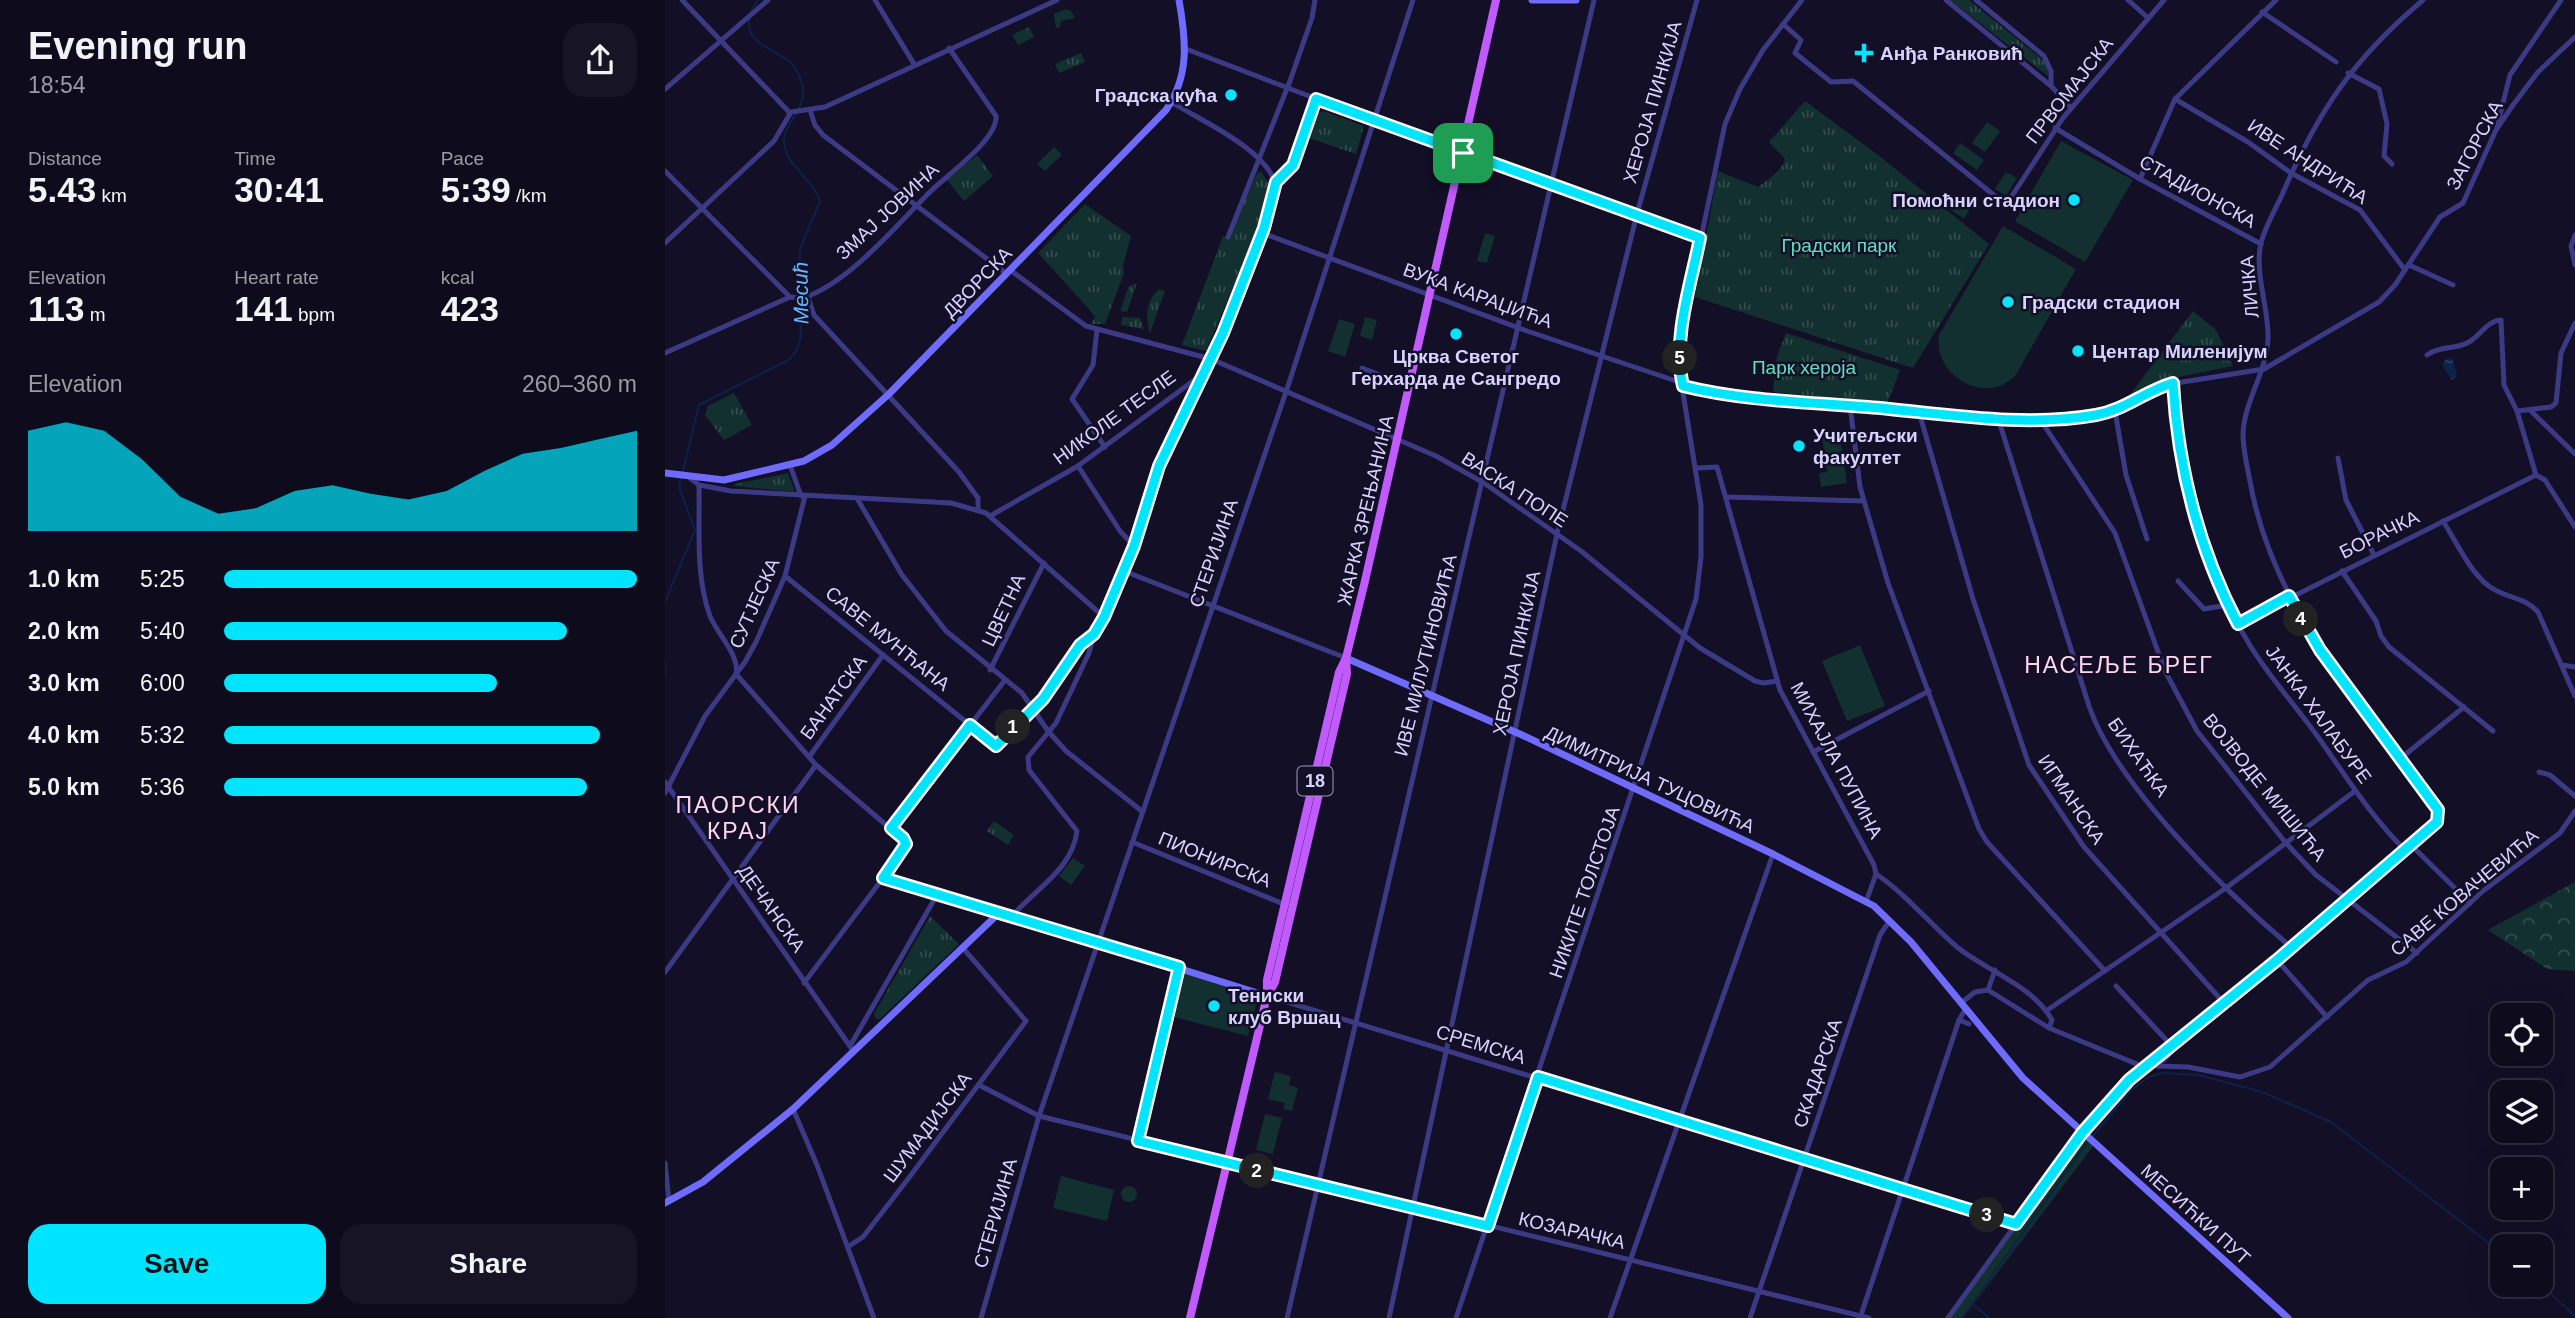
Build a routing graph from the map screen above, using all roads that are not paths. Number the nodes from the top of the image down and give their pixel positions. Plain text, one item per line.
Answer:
1 (682, 0) edge
2 (768, 0) edge
3 (875, 0) edge
4 (1058, 0) edge
5 (1179, 0) edge
6 (1315, 0) edge
7 (1413, 0) edge
8 (1496, 0) edge
9 (1532, 0) edge
10 (1576, 0) edge
11 (1594, 0) edge
12 (1697, 0) edge
13 (1803, 0) edge
14 (1946, 0) edge
15 (1976, 0) edge
16 (2128, 0) edge
17 (2164, 0) edge
18 (2276, 0) edge
19 (2423, 0) edge
20 (2561, 0) edge
21 (2262, 12) junction
22 (2147, 17) junction
23 (1783, 24) junction
24 (2575, 37) edge
25 (720, 40) junction
26 (949, 48) junction
27 (1186, 49) junction
28 (2336, 62) dead end
29 (914, 64) junction
30 (2348, 73) junction
31 (2051, 86) junction
32 (1286, 88) junction
33 (665, 89) edge
34 (1316, 99) junction
35 (2175, 99) junction
36 (1171, 102) junction
37 (2071, 107) junction
38 (808, 110) junction
39 (793, 111) junction
40 (1374, 121) junction
41 (2055, 128) junction
42 (2497, 130) junction
43 (1463, 153) junction
44 (1259, 158) junction
45 (2392, 164) dead end
46 (665, 171) edge
47 (2291, 173) junction
48 (2140, 179) junction
49 (1276, 182) junction
50 (1552, 185) junction
51 (916, 207) junction
52 (703, 209) junction
53 (1637, 217) junction
54 (1262, 233) junction
55 (2575, 235) edge
56 (1229, 237) dead end
57 (1700, 238) junction
58 (665, 243) edge
59 (2261, 244) junction
60 (1329, 258) junction
61 (2575, 265) edge
62 (2407, 268) junction
63 (1008, 272) junction
64 (2453, 285) dead end
65 (1431, 295) junction
66 (792, 297) junction
67 (806, 297) junction
68 (2575, 323) edge
69 (1520, 328) junction
70 (1097, 330) junction
71 (665, 353) edge
72 (2427, 355) dead end
73 (1600, 356) junction
74 (1211, 359) junction
75 (1362, 368) dead end
76 (2264, 369) junction
77 (1204, 373) junction
78 (2173, 383) junction
79 (1409, 386) junction
80 (1683, 386) junction
81 (1286, 392) junction
82 (889, 394) junction
83 (1850, 405) junction
84 (2117, 410) junction
85 (2530, 410) junction
86 (2517, 411) junction
87 (1919, 412) junction
88 (1998, 418) junction
89 (2040, 419) junction
90 (1398, 438) junction
91 (1105, 447) junction
92 (2575, 454) edge
93 (2338, 458) dead end
94 (790, 465) junction
95 (1078, 466) junction
96 (1697, 468) junction
97 (665, 473) edge
98 (2536, 475) junction
99 (688, 477) junction
100 (724, 480) junction
101 (1484, 484) junction
102 (699, 485) junction
103 (731, 491) junction
104 (803, 496) junction
105 (1727, 497) junction
106 (858, 500) junction
107 (1864, 501) junction
108 (978, 509) junction
109 (990, 516) junction
110 (2443, 521) junction
111 (2575, 527) edge
112 (1557, 534) junction
113 (2147, 539) dead end
114 (1134, 546) junction
115 (2374, 555) junction
116 (1044, 563) junction
117 (2342, 570) junction
118 (1124, 571) junction
119 (785, 576) junction
120 (2178, 582) dead end
121 (2289, 596) junction
122 (2228, 605) junction
123 (1212, 606) junction
124 (1104, 617) junction
125 (2238, 624) junction
126 (1094, 634) junction
127 (1684, 635) junction
128 (883, 655) junction
129 (1346, 658) junction
130 (736, 660) junction
131 (745, 662) junction
132 (2562, 665) junction
133 (2575, 667) edge
134 (991, 670) junction
135 (736, 674) junction
136 (1005, 680) junction
137 (1777, 681) junction
138 (1929, 691) junction
139 (1431, 696) junction
140 (2575, 696) edge
141 (2464, 707) junction
142 (1034, 708) junction
143 (970, 725) junction
144 (1048, 731) junction
145 (2493, 731) dead end
146 (1516, 733) junction
147 (1813, 752) junction
148 (809, 757) junction
149 (2401, 758) junction
150 (815, 765) junction
151 (2539, 772) dead end
152 (667, 784) edge
153 (1635, 790) junction
154 (2355, 791) junction
155 (665, 793) edge
156 (2575, 796) edge
157 (2575, 811) edge
158 (1143, 812) junction
159 (891, 828) junction
160 (1132, 842) junction
161 (2285, 842) junction
162 (2412, 846) junction
163 (2406, 851) junction
164 (1773, 854) junction
165 (1875, 876) junction
166 (883, 878) junction
167 (732, 879) junction
168 (2226, 888) junction
169 (938, 893) junction
170 (2348, 900) junction
171 (1866, 902) junction
172 (2470, 903) junction
173 (1286, 905) junction
174 (998, 914) junction
175 (1012, 916) junction
176 (1890, 920) junction
177 (2161, 933) junction
178 (1098, 942) junction
179 (963, 948) junction
180 (2291, 948) junction
181 (2417, 953) junction
182 (2277, 960) junction
183 (668, 965) edge
184 (1179, 967) junction
185 (2105, 971) junction
186 (665, 972) edge
187 (1993, 975) junction
188 (804, 983) junction
189 (2116, 986) dead end
190 (1988, 990) junction
191 (1267, 996) junction
192 (2224, 1003) junction
193 (1963, 1007) junction
194 (2046, 1011) junction
195 (867, 1017) junction
196 (2327, 1017) junction
197 (1959, 1020) junction
198 (1355, 1022) junction
199 (1969, 1024) dead end
200 (879, 1028) junction
201 (2049, 1028) junction
202 (2178, 1039) junction
203 (2170, 1044) junction
204 (852, 1049) junction
205 (1446, 1050) junction
206 (2169, 1055) junction
207 (2158, 1056) junction
208 (2174, 1065) junction
209 (2157, 1066) junction
210 (2143, 1068) junction
211 (1538, 1077) junction
212 (979, 1085) junction
213 (793, 1109) junction
214 (1039, 1116) junction
215 (1679, 1121) junction
216 (2082, 1133) junction
217 (1138, 1141) junction
218 (1804, 1160) junction
219 (665, 1163) edge
220 (1227, 1164) junction
221 (1318, 1185) junction
222 (1902, 1190) junction
223 (667, 1202) edge
224 (1413, 1208) junction
225 (2016, 1224) junction
226 (1488, 1226) junction
227 (849, 1246) junction
228 (1630, 1260) junction
229 (1759, 1292) junction
230 (1861, 1317) edge
231 (874, 1318) edge
232 (981, 1318) edge
233 (1190, 1318) edge
234 (1287, 1318) edge
235 (1389, 1318) edge
236 (1456, 1318) edge
237 (1609, 1318) edge
238 (1750, 1318) edge
239 (1869, 1318) edge
240 (1948, 1318) edge
241 (2288, 1318) edge

1 - 25 street
2 - 25 street
3 - 29 street
4 - 26 street
5 - 27 street
6 - 32 street
7 - 40 street, СТЕРИЈИНА
8 - 43 main road, ЖАРКА ЗРЕЊАНИНА / 18
9 - 10 street
11 - 50 street, ИВЕ МИЛУТИНОВИЋА
12 - 53 street, ХЕРОЈА ПИНКИЈА
13 - 23 street, НИКИТЕ ТОЛСТОЈА
14 - 31 street
15 - 31 street
16 - 22 street
17 - 22 street, ПРВОМАЈСКА
18 - 21 street
19 - 30 street, СТАДИОНСКА
20 - 42 street
21 - 28 street
21 - 35 street
22 - 37 street, ПРВОМАЈСКА
23 - 41 street, ПРВОМАЈСКА
23 - 57 street, НИКИТЕ ТОЛСТОЈА
24 - 42 street, ЗАГОРСКА
25 - 33 street
25 - 39 street
26 - 29 street
26 - 51 street, ЗМАЈ ЈОВИНА
27 - 32 street
27 - 36 street
29 - 38 street
30 - 45 street
30 - 47 street, СТАДИОНСКА
31 - 37 street
32 - 34 street
32 - 44 street
34 - 40 street
34 - 49 street
35 - 47 street, ИВЕ АНДРИЋА
35 - 48 street
36 - 44 street
36 - 63 street, ДВОРСКА
37 - 41 street, ПРВОМАЈСКА
38 - 39 street
38 - 51 street, ВАСКА ПОПЕ
39 - 52 street
40 - 43 street
40 - 60 street, СТЕРИЈИНА
41 - 48 street, СТАДИОНСКА
42 - 62 street, ЗАГОРСКА
43 - 50 street
43 - 65 main road, ЖАРКА ЗРЕЊАНИНА / 18
44 - 49 street
44 - 56 street
46 - 52 street
47 - 59 street, СТАДИОНСКА
47 - 62 street, ИВЕ АНДРИЋА
48 - 59 street, СТАДИОНСКА
49 - 54 street
50 - 53 street
50 - 69 street, ИВЕ МИЛУТИНОВИЋА
51 - 63 street, ВАСКА ПОПЕ
51 - 67 street, ЗМАЈ ЈОВИНА
52 - 58 street
52 - 66 street
53 - 57 street
53 - 73 street, ХЕРОЈА ПИНКИЈА
54 - 60 street, ВУКА КАРАЏИЋА
54 - 74 street
55 - 61 street
57 - 80 street, НИКИТЕ ТОЛСТОЈА
59 - 76 street, ЛИЧКА
60 - 65 street, ВУКА КАРАЏИЋА
60 - 81 street, СТЕРИЈИНА
62 - 64 street, ИВЕ АНДРИЋА
62 - 76 street, ЗАГОРСКА
63 - 70 street, ВАСКА ПОПЕ
63 - 82 street, ДВОРСКА
65 - 69 street, ВУКА КАРАЏИЋА
65 - 79 main road, ЖАРКА ЗРЕЊАНИНА / 18
66 - 67 street, ЗМАЈ ЈОВИНА
66 - 71 street, ЗМАЈ ЈОВИНА
67 - 82 street
68 - 85 street
69 - 73 street, ВУКА КАРАЏИЋА
69 - 101 street, ИВЕ МИЛУТИНОВИЋА
70 - 74 street, ВАСКА ПОПЕ
70 - 91 street
72 - 86 street
73 - 80 street, ВУКА КАРАЏИЋА
73 - 112 street, ХЕРОЈА ПИНКИЈА
74 - 77 street
74 - 81 street, ВАСКА ПОПЕ
75 - 79 street
76 - 78 street
76 - 121 street, ЛИЧКА
77 - 91 street, НИКОЛЕ ТЕСЛЕ
77 - 114 street
78 - 84 street
78 - 122 street, ЈАНКА ХАЛАБУРЕ
79 - 90 main road, ЖАРКА ЗРЕЊАНИНА / 18
80 - 83 street, ВУКА КАРАЏИЋА
80 - 96 street, НИКИТЕ ТОЛСТОЈА
81 - 90 street, ВАСКА ПОПЕ
81 - 123 street, СТЕРИЈИНА
82 - 94 street, ДВОРСКА
82 - 108 street
83 - 87 street, ВУКА КАРАЏИЋА
83 - 107 street
84 - 89 street, ВУКА КАРАЏИЋА
84 - 113 street
85 - 86 street
85 - 92 street
86 - 98 street
87 - 88 street, ВУКА КАРАЏИЋА
87 - 177 street, ИГМАНСКА
88 - 89 street, ВУКА КАРАЏИЋА
88 - 168 street, БИХАЋКА
89 - 161 street, ВОЈВОДЕ МИШИЋА
90 - 101 street, ВАСКА ПОПЕ
90 - 129 main road, ЖАРКА ЗРЕЊАНИНА / 18
91 - 95 street, НИКОЛЕ ТЕСЛЕ
93 - 115 street
94 - 100 street, ДВОРСКА
94 - 104 street
95 - 109 street, НИКОЛЕ ТЕСЛЕ
95 - 114 street
96 - 105 street, МИХАЈЛА ПУПИНА
96 - 127 street, НИКИТЕ ТОЛСТОЈА
97 - 99 street, ДВОРСКА
98 - 110 street, БОРАЧКА
98 - 111 street
99 - 100 street, ДВОРСКА
99 - 102 street
100 - 103 street
101 - 112 street, ВАСКА ПОПЕ
101 - 139 street, ИВЕ МИЛУТИНОВИЋА
102 - 103 street
102 - 130 street
103 - 104 street
104 - 106 street
104 - 119 street, СУТЈЕСКА
105 - 107 street
105 - 137 street, МИХАЈЛА ПУПИНА
106 - 108 street
106 - 134 street
107 - 138 street
108 - 109 street
109 - 116 street
110 - 115 street, БОРАЧКА
110 - 132 street
112 - 127 street, ВАСКА ПОПЕ
112 - 146 street, ХЕРОЈА ПИНКИЈА
114 - 118 street
115 - 117 street, БОРАЧКА
116 - 124 street
116 - 134 street, ЦВЕТНА
117 - 121 street, БОРАЧКА
117 - 141 street
118 - 123 street, ДИМИТРИЈА ТУЦОВИЋА
118 - 124 street
119 - 128 street, САВЕ МУНЋАНА
119 - 131 street, СУТЈЕСКА
120 - 122 street
121 - 125 street, БОРАЧКА
121 - 149 street, ЛИЧКА
122 - 125 street, ЈАНКА ХАЛАБУРЕ
123 - 129 street, ДИМИТРИЈА ТУЦОВИЋА
123 - 158 street, СТЕРИЈИНА
124 - 126 street
125 - 154 street, ЈАНКА ХАЛАБУРЕ
126 - 142 street
126 - 144 street
127 - 137 street, ВАСКА ПОПЕ
127 - 153 street, НИКИТЕ ТОЛСТОЈА
128 - 143 street, САВЕ МУНЋАНА
128 - 148 street, БАНАТСКА
129 - 139 street, ДИМИТРИЈА ТУЦОВИЋА
129 - 173 main road, ЖАРКА ЗРЕЊАНИНА / 18
129 - 191 main road, ЖАРКА ЗРЕЊАНИНА / 18
130 - 131 street
130 - 135 street
131 - 135 street, СУТЈЕСКА
132 - 133 street
132 - 140 street
134 - 136 street
135 - 148 street
135 - 152 street, СУТЈЕСКА
136 - 142 street
136 - 143 street
137 - 147 street, МИХАЈЛА ПУПИНА
138 - 147 street
138 - 185 street
139 - 146 street, ДИМИТРИЈА ТУЦОВИЋА
139 - 198 street, ИВЕ МИЛУТИНОВИЋА
141 - 145 street
141 - 149 street
142 - 143 street, САВЕ МУНЋАНА
142 - 144 street
143 - 159 street
144 - 158 street
144 - 175 street
146 - 153 street, ДИМИТРИЈА ТУЦОВИЋА
146 - 205 street, ХЕРОЈА ПИНКИЈА
147 - 165 street, МИХАЈЛА ПУПИНА
148 - 150 street
149 - 162 street, ЛИЧКА
150 - 159 street
150 - 167 street, БАНАТСКА
151 - 156 street
152 - 155 street, СУТЈЕСКА
152 - 167 street, ДЕЧАНСКА
153 - 164 street, ДИМИТРИЈА ТУЦОВИЋА
153 - 211 street, НИКИТЕ ТОЛСТОЈА
154 - 161 street
154 - 163 street, ЈАНКА ХАЛАБУРЕ
157 - 172 street, САВЕ КОВАЧЕВИЋА
158 - 160 street, СТЕРИЈИНА
159 - 166 street
160 - 173 street, ПИОНИРСКА
160 - 178 street, СТЕРИЈИНА
161 - 168 street
161 - 170 street, ВОЈВОДЕ МИШИЋА
162 - 163 street
162 - 172 street
163 - 170 street
164 - 171 street, ДИМИТРИЈА ТУЦОВИЋА
164 - 215 street
165 - 171 street
165 - 187 street, МИХАЈЛА ПУПИНА
166 - 169 street
166 - 188 street
167 - 183 street, БАНАТСКА
167 - 188 street, ДЕЧАНСКА
168 - 177 street
168 - 180 street, БИХАЋКА
169 - 174 street
169 - 195 street
170 - 180 street
170 - 181 street, ВОЈВОДЕ МИШИЋА
171 - 176 street, ДИМИТРИЈА ТУЦОВИЋА
172 - 181 street, САВЕ КОВАЧЕВИЋА
173 - 191 main road, ЖАРКА ЗРЕЊАНИНА / 18
174 - 175 street, СРЕМСКА
174 - 179 street
175 - 178 street, СРЕМСКА
176 - 193 street, ДИМИТРИЈА ТУЦОВИЋА
176 - 218 street, СКАДАРСКА
177 - 185 street
177 - 192 street, ИГМАНСКА
178 - 184 street, СРЕМСКА
178 - 214 street, СТЕРИЈИНА
179 - 200 street
179 - 212 street, ШУМАДИЈСКА
180 - 182 street
181 - 196 street, САВЕ КОВАЧЕВИЋА
182 - 192 street
182 - 196 street
183 - 186 street, БАНАТСКА
184 - 191 street, СРЕМСКА
184 - 217 street
185 - 194 street
187 - 190 street
187 - 194 street, МИХАЈЛА ПУПИНА
188 - 204 street, ДЕЧАНСКА
189 - 203 street
190 - 193 street
190 - 201 street
191 - 198 street, СРЕМСКА
191 - 220 main road, ЖАРКА ЗРЕЊАНИНА / 18
192 - 202 street
193 - 197 street
193 - 216 street, ДИМИТРИЈА ТУЦОВИЋА
194 - 201 street
195 - 200 street
195 - 204 street
196 - 208 street, САВЕ КОВАЧЕВИЋА
197 - 199 street
197 - 222 street
198 - 205 street, СРЕМСКА
198 - 221 street, ИВЕ МИЛУТИНОВИЋА
200 - 204 street
201 - 210 street
202 - 203 street
202 - 206 street
203 - 207 street
204 - 213 street
205 - 211 street, СРЕМСКА
205 - 224 street, ХЕРОЈА ПИНКИЈА
206 - 208 street
206 - 209 street
207 - 209 street
207 - 210 street
208 - 209 street
209 - 210 street
210 - 216 street
211 - 215 street, СРЕМСКА
211 - 226 street, НИКИТЕ ТОЛСТОЈА
212 - 214 street
212 - 227 street, ШУМАДИЈСКА
213 - 223 street
213 - 227 street
214 - 217 street, КОЗАРАЧКА
214 - 232 street, СТЕРИЈИНА
215 - 218 street, СРЕМСКА
215 - 228 street
216 - 225 street
216 - 241 street, МЕСИЋКИ ПУТ
217 - 220 street, КОЗАРАЧКА
218 - 222 street, СРЕМСКА
218 - 229 street, СКАДАРСКА
219 - 223 street
220 - 221 street, КОЗАРАЧКА
220 - 233 main road, ЖАРКА ЗРЕЊАНИНА / 18
221 - 224 street, КОЗАРАЧКА
221 - 234 street, ИВЕ МИЛУТИНОВИЋА
222 - 225 street, СРЕМСКА
222 - 230 street
224 - 226 street, КОЗАРАЧКА
224 - 235 street, ХЕРОЈА ПИНКИЈА
225 - 240 street
226 - 228 street, КОЗАРАЧКА
226 - 236 street, НИКИТЕ ТОЛСТОЈА
227 - 231 street
228 - 229 street, КОЗАРАЧКА
228 - 237 street
229 - 230 street, КОЗАРАЧКА
229 - 238 street, СКАДАРСКА
230 - 239 street, КОЗАРАЧКА

